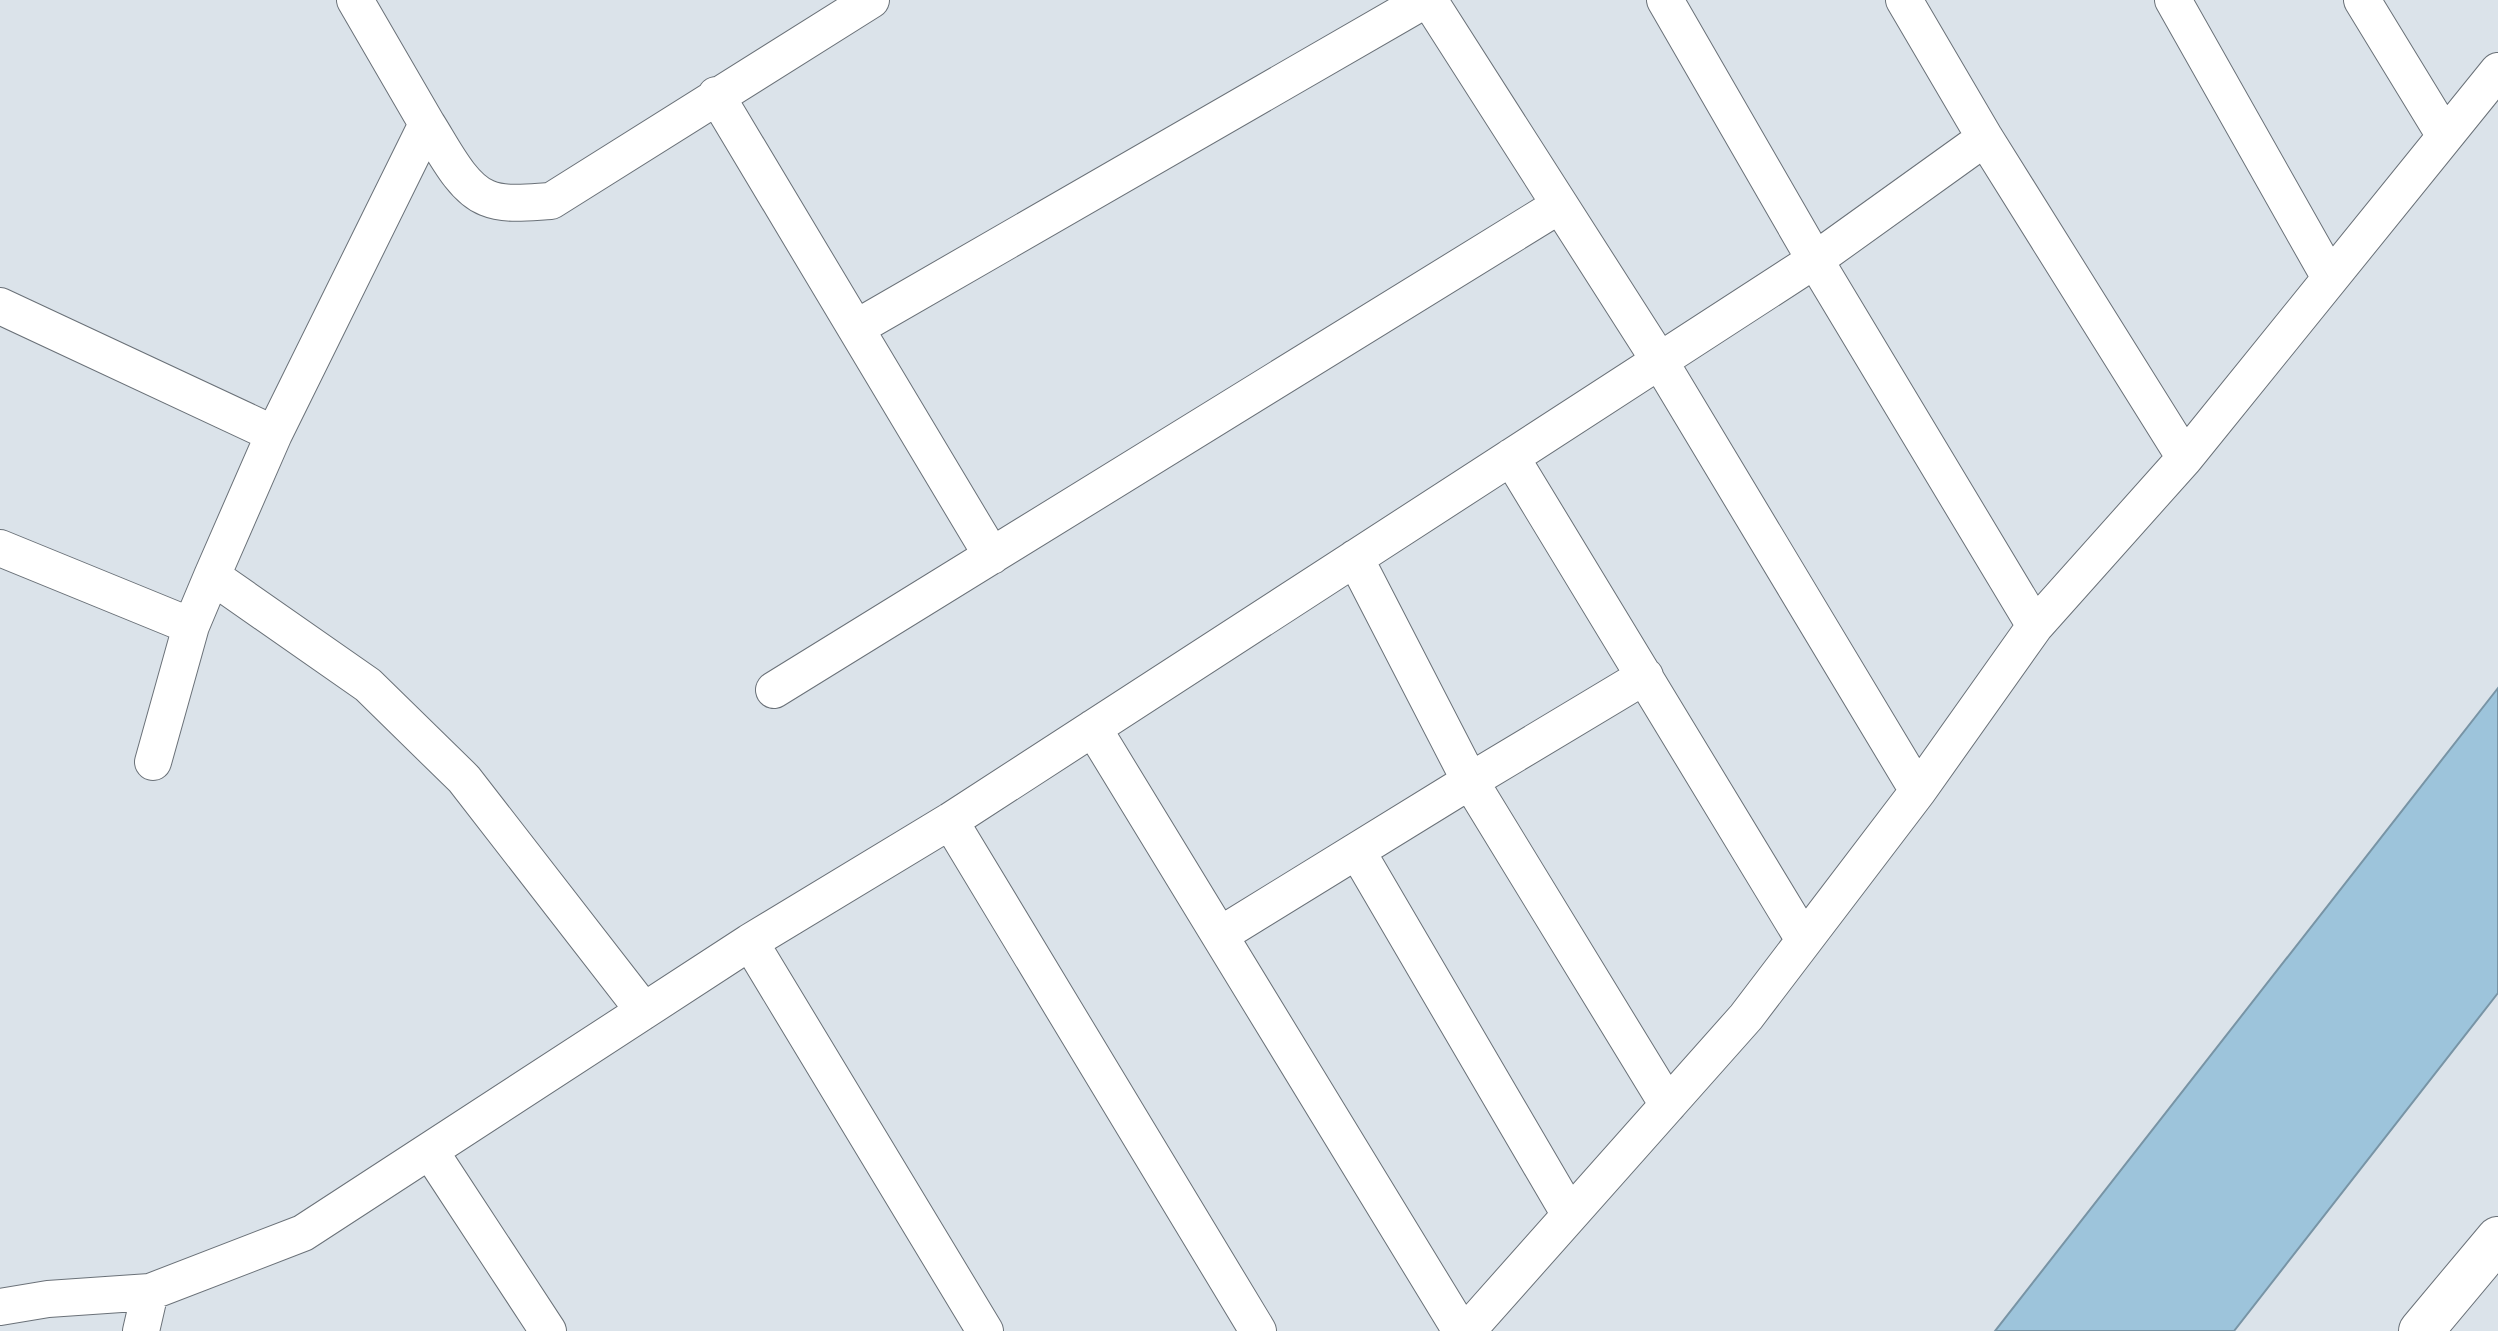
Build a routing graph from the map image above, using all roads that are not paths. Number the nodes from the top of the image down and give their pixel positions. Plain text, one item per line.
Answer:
1 (355, 0) edge
2 (871, 0) edge
3 (1427, 0) edge
4 (1665, 0) edge
5 (1904, 0) edge
6 (2173, 0) edge
7 (2362, 0) edge
8 (2498, 71) edge
9 (716, 95) junction
10 (427, 124) junction
11 (2445, 136) junction
12 (1985, 138) junction
13 (1560, 205) junction
14 (1815, 260) junction
15 (2330, 278) junction
16 (0, 306) edge
17 (856, 328) junction
18 (1659, 360) junction
19 (274, 434) junction
20 (1511, 457) junction
21 (2185, 458) junction
22 (0, 548) edge
23 (992, 556) junction
24 (1355, 558) junction
25 (212, 576) junction
26 (191, 626) junction
27 (2035, 626) junction
28 (1645, 676) junction
29 (774, 690) dead end
30 (1093, 728) junction
31 (153, 762) dead end
32 (1470, 781) junction
33 (1918, 791) junction
34 (950, 821) junction
35 (1357, 851) junction
36 (1220, 935) junction
37 (1804, 940) junction
38 (750, 942) junction
39 (644, 1011) junction
40 (1668, 1105) junction
41 (430, 1151) junction
42 (1570, 1215) junction
43 (2498, 1239) edge
44 (150, 1292) junction
45 (0, 1307) edge
46 (979, 1329) edge
47 (141, 1331) edge
48 (548, 1331) edge
49 (1258, 1331) edge
50 (1464, 1331) edge
51 (2421, 1331) edge

1 - 10 street
2 - 9 street
3 - 13 street
3 - 17 street
4 - 14 street
5 - 12 street
6 - 15 street
7 - 11 street
8 - 11 street
9 - 10 street
9 - 17 street
10 - 19 street
11 - 15 street
12 - 14 street
12 - 21 street
13 - 18 street
13 - 23 street
14 - 18 street
14 - 27 street
15 - 21 street
16 - 19 street
17 - 23 street
18 - 20 street
18 - 33 street
19 - 25 street
20 - 24 street
20 - 28 street
21 - 27 street
22 - 26 street
23 - 29 street
24 - 30 street
24 - 32 street
25 - 26 street
25 - 39 street
26 - 31 street
27 - 33 street
28 - 32 street
28 - 37 street
30 - 34 street
30 - 36 street
32 - 35 street
32 - 40 street
33 - 37 street
34 - 38 street
34 - 49 street
35 - 36 street
35 - 42 street
36 - 50 street
37 - 40 street
38 - 39 street
38 - 46 street
39 - 41 street
40 - 42 street
41 - 44 street
41 - 48 street
42 - 50 street
43 - 51 street
44 - 45 street
44 - 47 street

